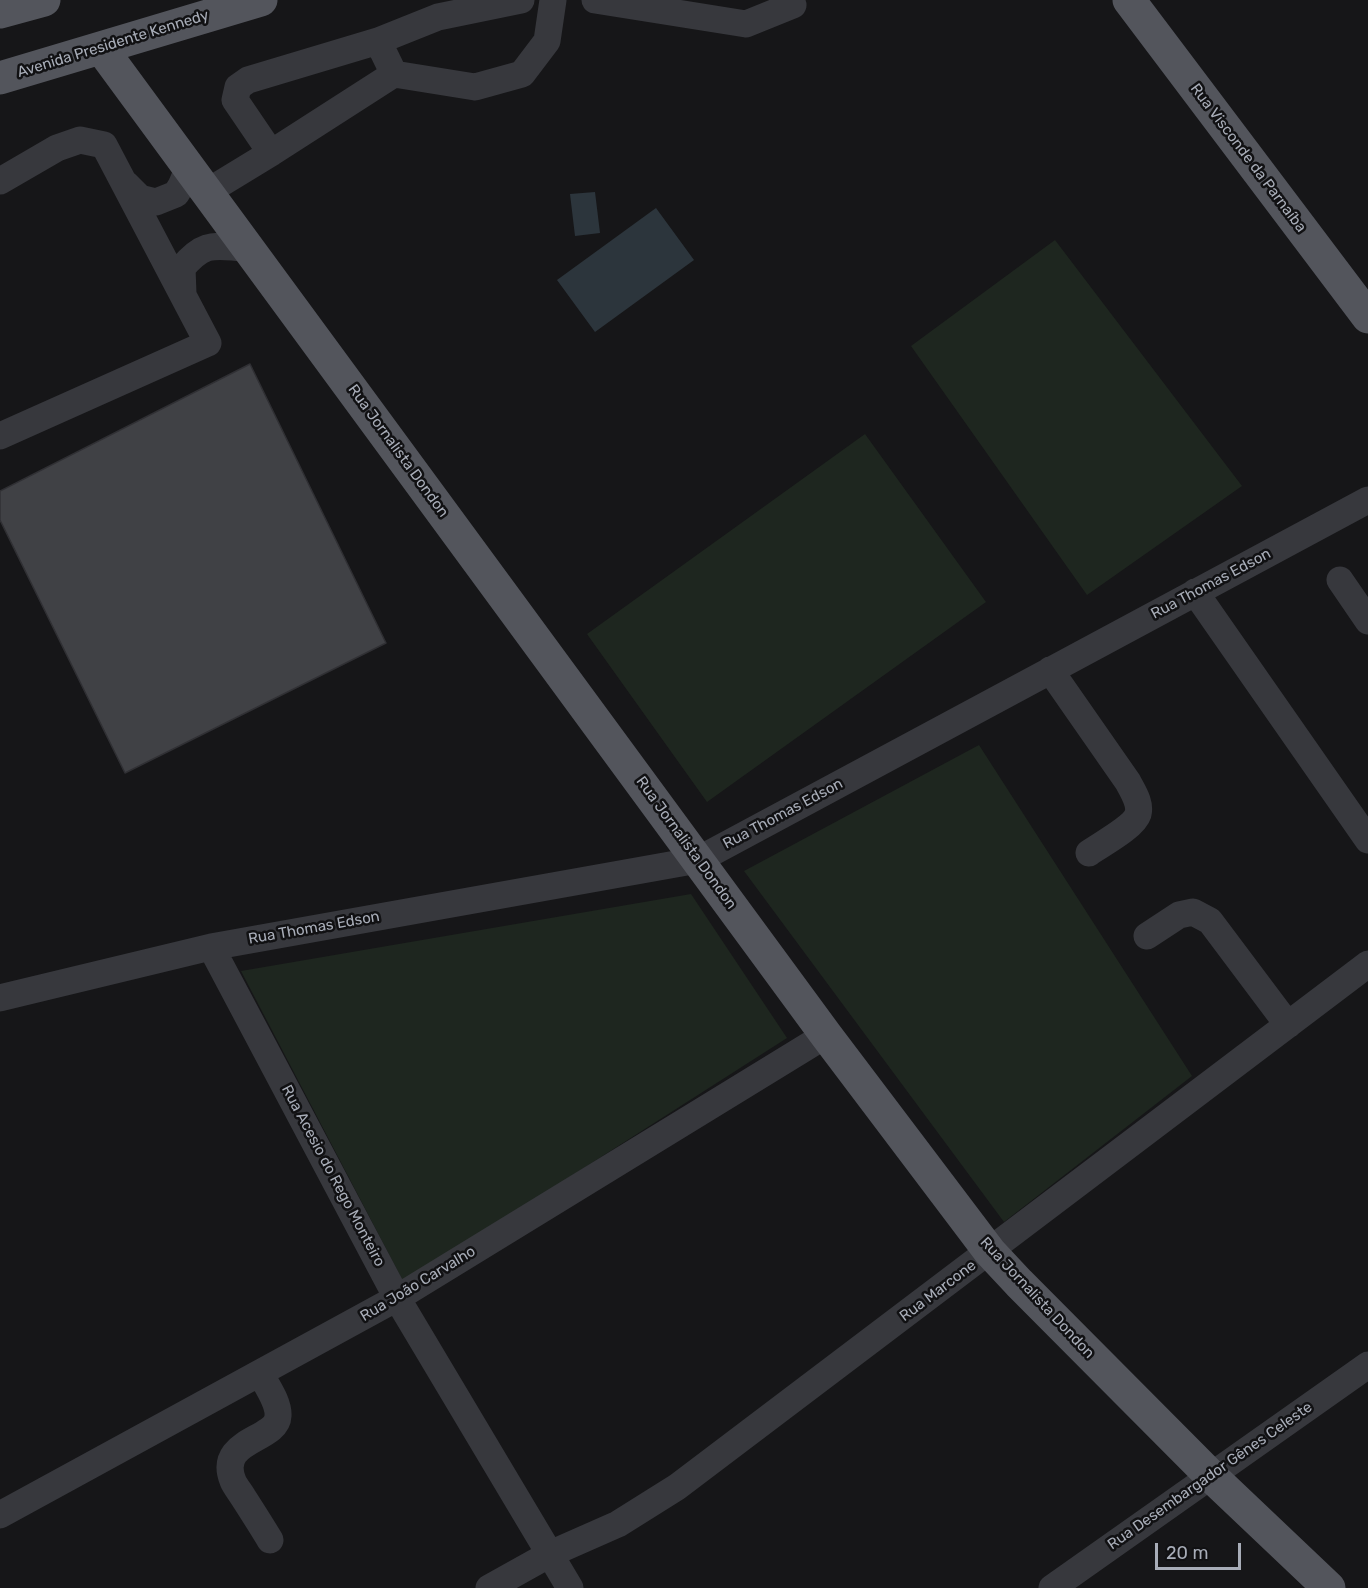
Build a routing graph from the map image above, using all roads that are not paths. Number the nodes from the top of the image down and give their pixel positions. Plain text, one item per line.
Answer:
1 (44, 0) edge
2 (261, 0) edge
3 (521, 0) edge
4 (553, 0) edge
5 (595, 0) edge
6 (1129, 0) edge
7 (793, 5) dead end
8 (0, 12) edge
9 (378, 40) junction
10 (101, 48) junction
11 (394, 74) junction
12 (0, 78) edge
13 (271, 153) junction
14 (198, 179) junction
15 (0, 181) edge
16 (124, 182) junction
17 (249, 248) junction
18 (183, 294) junction
19 (1368, 317) edge
20 (0, 436) edge
21 (1368, 501) edge
22 (1340, 580) dead end
23 (1195, 592) junction
24 (1368, 621) edge
25 (1050, 670) junction
26 (1368, 840) edge
27 (1089, 853) dead end
28 (698, 860) junction
29 (1147, 936) dead end
30 (211, 947) junction
31 (1368, 964) edge
32 (0, 998) edge
33 (1283, 1018) junction
34 (826, 1035) junction
35 (990, 1252) junction
36 (398, 1298) junction
37 (1368, 1365) edge
38 (260, 1373) junction
39 (1211, 1476) junction
40 (0, 1515) edge
41 (270, 1540) dead end
42 (550, 1554) junction
43 (489, 1588) edge
44 (570, 1588) edge
45 (1052, 1588) edge
46 (1329, 1588) edge

1 - 8 main road
2 - 10 main road, Avenida Presidente Kennedy
3 - 9 street
4 - 11 street
5 - 7 street
6 - 19 main road, Rua Visconde da Parnaíba
9 - 11 street
9 - 13 street
10 - 12 main road, Avenida Presidente Kennedy
10 - 14 main road, Rua Jornalista Dondon
11 - 13 street
13 - 14 street
14 - 16 street
14 - 17 main road, Rua Jornalista Dondon
15 - 16 street
16 - 18 street
17 - 18 street
17 - 28 main road, Rua Jornalista Dondon
18 - 20 street
21 - 23 street, Rua Thomas Edson
22 - 24 street
23 - 25 street, Rua Thomas Edson
23 - 26 street
25 - 27 street
25 - 28 street, Rua Thomas Edson
28 - 30 street, Rua Thomas Edson
28 - 34 main road, Rua Jornalista Dondon
29 - 33 street
30 - 32 street, Rua Thomas Edson
30 - 36 street, Rua Acesio do Rego Monteiro
31 - 33 street, Rua Marcone
33 - 35 street, Rua Marcone
34 - 35 main road, Rua Jornalista Dondon
34 - 36 street, Rua João Carvalho
35 - 39 main road, Rua Jornalista Dondon
35 - 42 street, Rua Marcone
36 - 38 street, Rua João Carvalho
36 - 42 street, Rua Acesio do Rego Monteiro
37 - 39 street, Rua Desembargador Gênes Celeste
38 - 40 street, Rua João Carvalho
38 - 41 street
39 - 45 street, Rua Desembargador Gênes Celeste
39 - 46 main road, Rua Jornalista Dondon
42 - 43 street, Rua Marcone
42 - 44 street, Rua Acesio do Rego Monteiro

